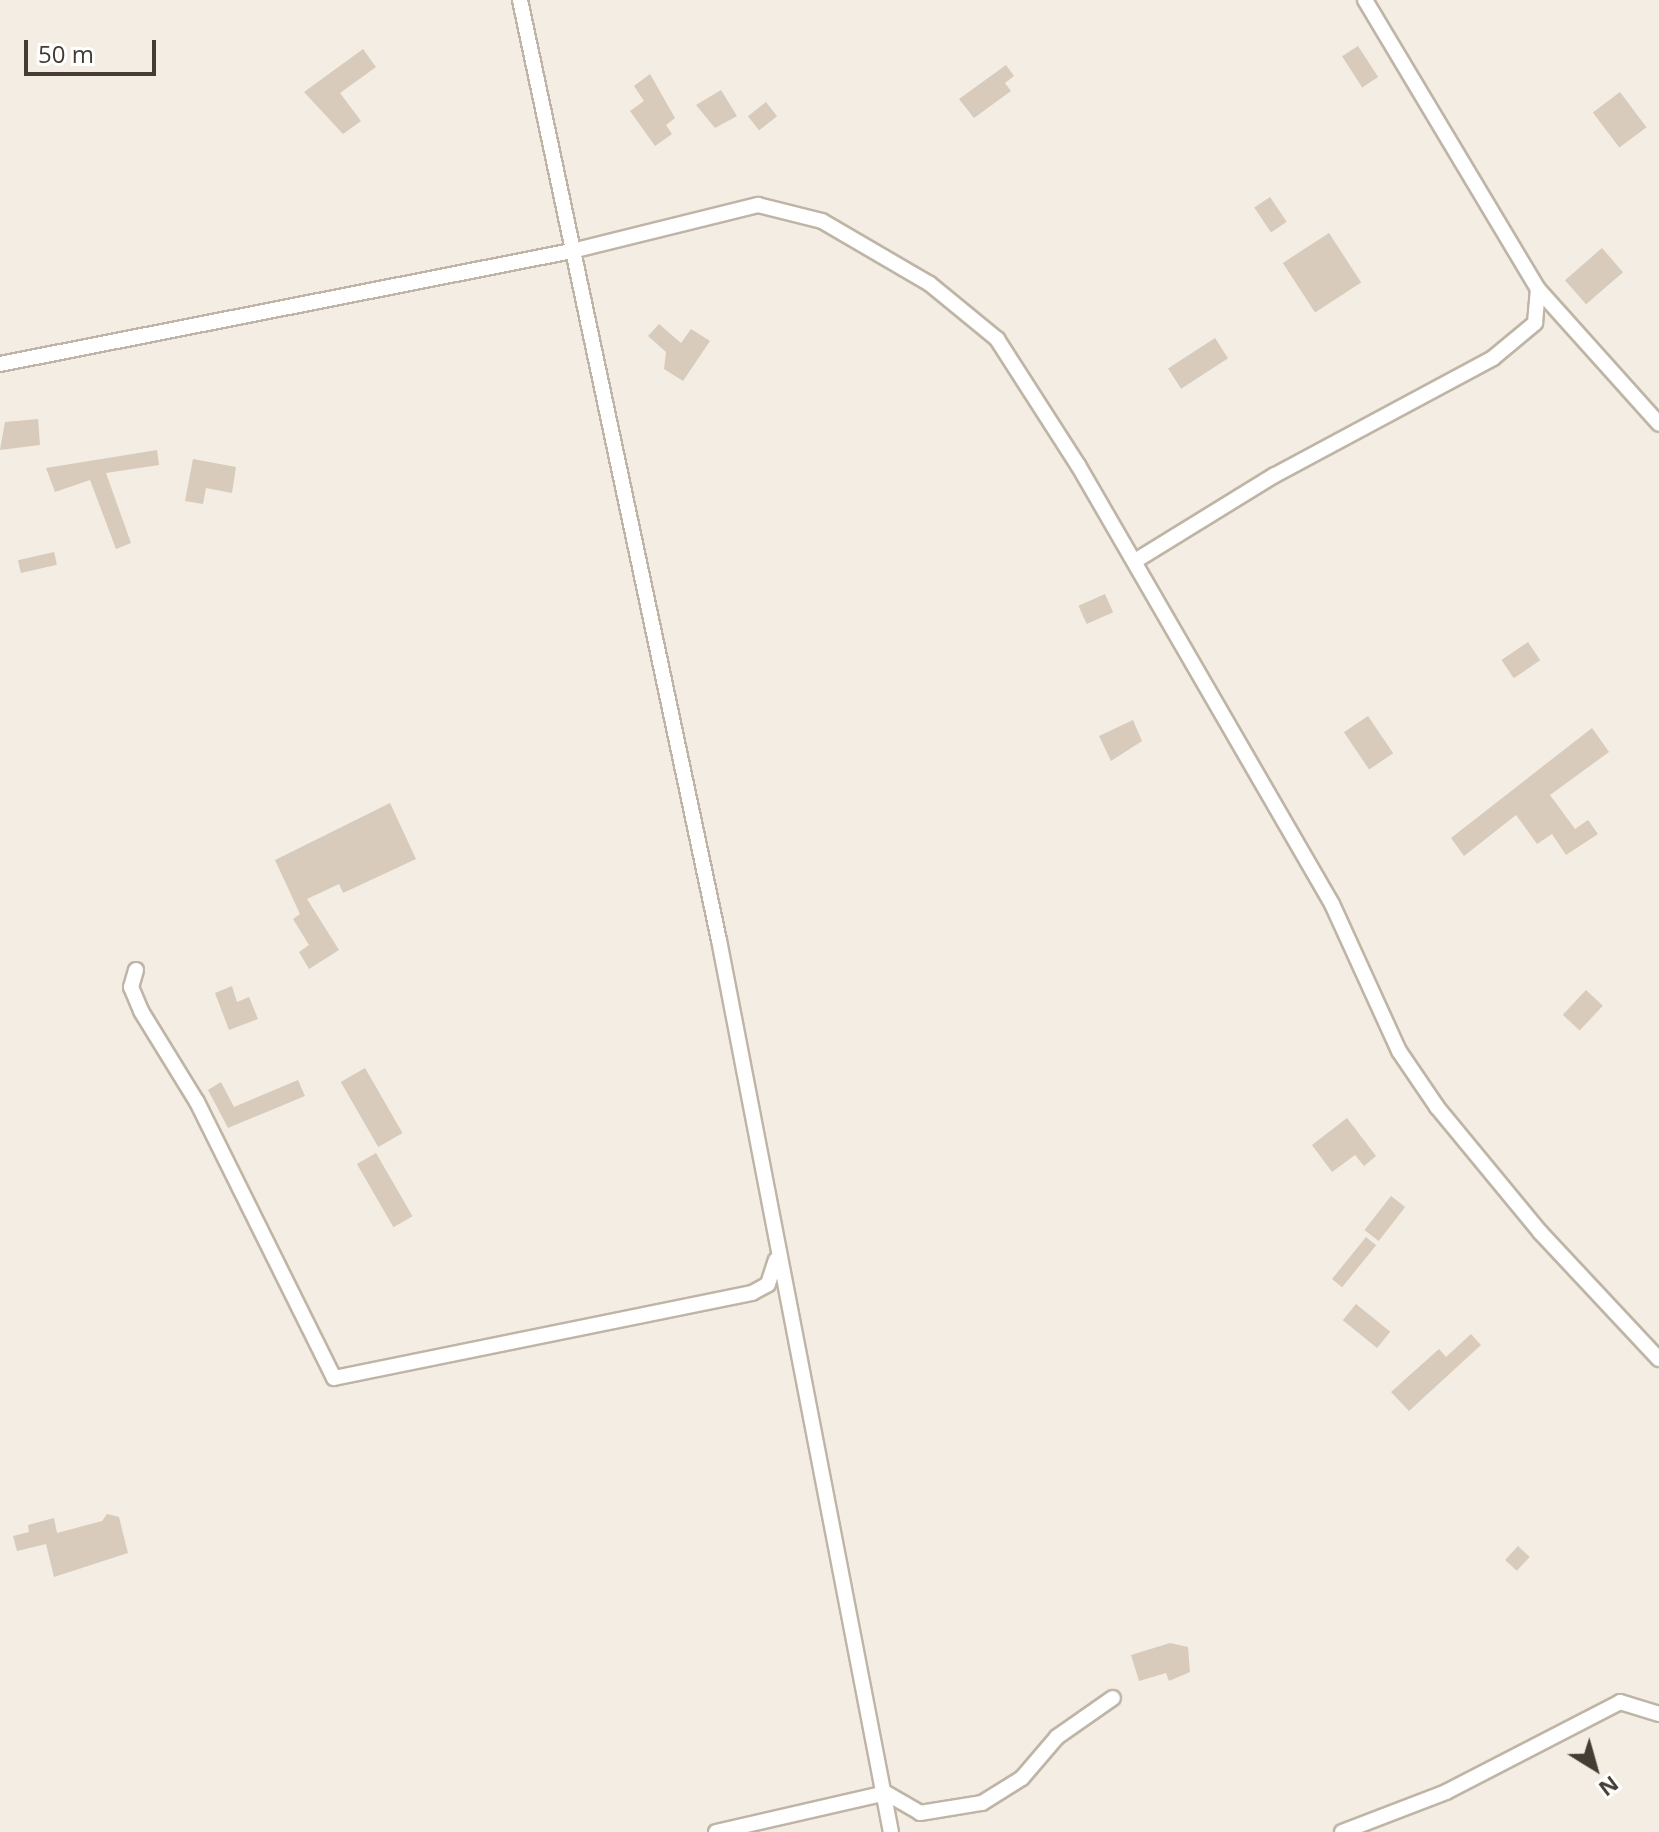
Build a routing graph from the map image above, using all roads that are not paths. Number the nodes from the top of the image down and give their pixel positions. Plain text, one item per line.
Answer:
1 (520, 0) edge
2 (1365, 0) edge
3 (572, 251) junction
4 (1538, 289) junction
5 (0, 364) edge
6 (1659, 424) edge
7 (1135, 561) junction
8 (136, 970) dead end
9 (776, 1254) junction
10 (1659, 1359) edge
11 (1113, 1698) dead end
12 (1659, 1714) edge
13 (886, 1793) junction
14 (716, 1832) edge
15 (891, 1832) edge
16 (1342, 1832) edge

1 - 3 street
2 - 4 street
3 - 5 street
3 - 7 street
3 - 9 street
4 - 6 street
4 - 7 street
7 - 10 street
8 - 9 street
9 - 13 street
11 - 13 street
12 - 16 street
13 - 14 street
13 - 15 street

